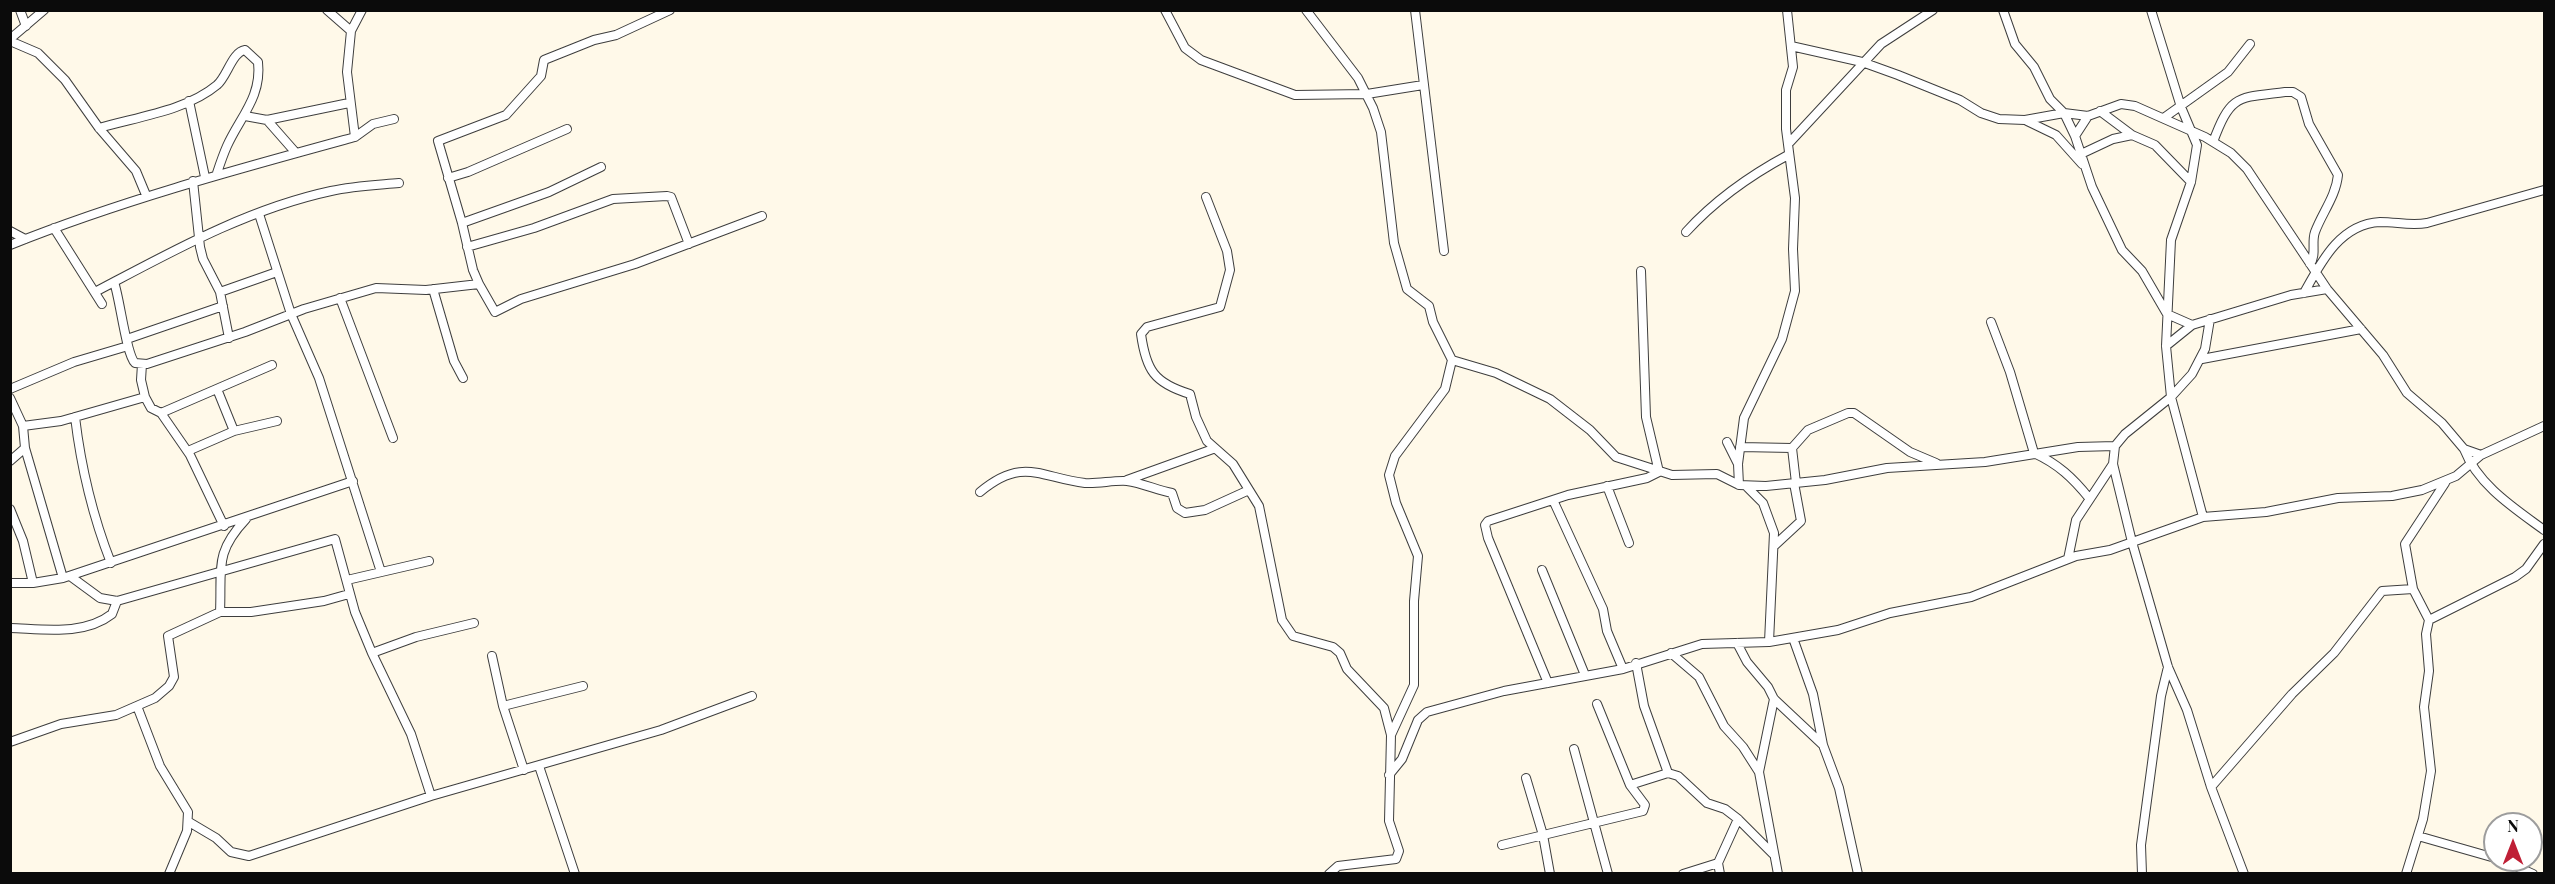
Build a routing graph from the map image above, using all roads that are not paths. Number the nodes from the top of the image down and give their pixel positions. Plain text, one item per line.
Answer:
1 (20, 10) edge
2 (44, 10) edge
3 (327, 10) edge
4 (362, 10) edge
5 (670, 10) edge
6 (1165, 10) edge
7 (1306, 10) edge
8 (1415, 10) edge
9 (1787, 10) edge
10 (1933, 10) edge
11 (2003, 10) edge
12 (2151, 10) edge
13 (26, 26) junction
14 (351, 31) junction
15 (10, 40) edge
16 (2250, 44) dead end
17 (1791, 46) junction
18 (1862, 62) junction
19 (1423, 85) junction
20 (1367, 94) junction
21 (189, 101) junction
22 (349, 103) junction
23 (2181, 107) junction
24 (2100, 111) junction
25 (2064, 113) junction
26 (245, 116) junction
27 (2088, 116) junction
28 (2165, 117) junction
29 (394, 119) dead end
30 (267, 120) junction
31 (2025, 120) junction
32 (99, 128) junction
33 (567, 129) dead end
34 (2193, 130) junction
35 (2132, 135) junction
36 (2075, 136) junction
37 (355, 137) junction
38 (2205, 137) junction
39 (1790, 142) junction
40 (2213, 142) junction
41 (2197, 145) junction
42 (296, 153) junction
43 (2081, 154) junction
44 (1788, 155) junction
45 (601, 166) dead end
46 (2085, 167) junction
47 (217, 173) junction
48 (205, 177) junction
49 (448, 178) junction
50 (193, 181) junction
51 (2191, 182) junction
52 (399, 183) dead end
53 (2544, 190) edge
54 (146, 195) junction
55 (1206, 197) dead end
56 (259, 214) junction
57 (762, 216) dead end
58 (462, 223) junction
59 (54, 228) junction
60 (10, 231) edge
61 (1686, 232) dead end
62 (198, 238) junction
63 (25, 239) junction
64 (689, 244) junction
65 (10, 245) edge
66 (467, 247) junction
67 (1444, 251) dead end
68 (2310, 264) junction
69 (1641, 271) dead end
70 (278, 272) junction
71 (2316, 272) junction
72 (114, 282) junction
73 (479, 284) junction
74 (433, 289) junction
75 (2327, 289) junction
76 (95, 292) junction
77 (220, 292) junction
78 (2304, 293) junction
79 (340, 298) junction
80 (102, 304) dead end
81 (223, 306) junction
82 (291, 314) junction
83 (2167, 314) junction
84 (2210, 319) junction
85 (1991, 322) dead end
86 (2192, 324) junction
87 (2361, 329) junction
88 (229, 338) junction
89 (128, 343) junction
90 (2166, 345) junction
91 (2202, 359) junction
92 (1452, 360) junction
93 (142, 364) junction
94 (272, 365) dead end
95 (463, 378) dead end
96 (10, 389) edge
97 (217, 389) junction
98 (145, 397) junction
99 (2171, 397) junction
100 (10, 398) edge
101 (161, 413) junction
102 (75, 417) junction
103 (277, 421) dead end
104 (23, 426) junction
105 (2544, 426) edge
106 (234, 431) junction
107 (393, 438) dead end
108 (2115, 446) junction
109 (25, 448) junction
110 (1792, 448) junction
111 (2464, 448) junction
112 (1213, 449) junction
113 (1740, 449) junction
114 (188, 451) junction
115 (2034, 453) junction
116 (2481, 455) junction
117 (10, 461) edge
118 (1738, 464) junction
119 (1938, 464) junction
120 (2114, 464) junction
121 (2470, 464) junction
122 (1659, 472) junction
123 (353, 481) junction
124 (1125, 481) junction
125 (2446, 482) junction
126 (1795, 483) junction
127 (1742, 485) junction
128 (1607, 486) junction
129 (1766, 486) junction
130 (1249, 490) junction
131 (980, 492) dead end
132 (1756, 495) junction
133 (2090, 498) junction
134 (1553, 500) junction
135 (10, 509) edge
136 (2203, 517) junction
137 (248, 518) junction
138 (224, 526) junction
139 (1773, 528) junction
140 (2544, 530) edge
141 (1786, 537) junction
142 (2132, 542) junction
143 (1629, 543) dead end
144 (2544, 544) edge
145 (1774, 546) junction
146 (2068, 559) junction
147 (429, 561) dead end
148 (111, 563) junction
149 (1542, 570) dead end
150 (221, 572) junction
151 (381, 572) junction
152 (66, 577) junction
153 (347, 580) junction
154 (10, 583) edge
155 (33, 583) junction
156 (2413, 589) junction
157 (350, 594) junction
158 (117, 601) junction
159 (220, 612) junction
160 (2429, 620) junction
161 (474, 623) dead end
162 (10, 628) edge
163 (1794, 638) junction
164 (1769, 642) junction
165 (1737, 643) junction
166 (372, 653) junction
167 (1671, 653) junction
168 (492, 656) dead end
169 (1636, 663) junction
170 (2168, 667) junction
171 (1623, 669) junction
172 (1585, 675) junction
173 (1548, 683) junction
174 (583, 686) dead end
175 (752, 696) dead end
176 (1774, 699) junction
177 (1597, 704) dead end
178 (137, 706) junction
179 (503, 706) junction
180 (1391, 735) junction
181 (10, 742) edge
182 (1823, 745) junction
183 (1574, 749) dead end
184 (539, 766) junction
185 (525, 770) junction
186 (1759, 772) junction
187 (1668, 773) junction
188 (1389, 775) junction
189 (1527, 778) dead end
190 (1630, 785) junction
191 (2211, 787) junction
192 (431, 796) junction
193 (1738, 819) junction
194 (189, 822) junction
195 (1594, 824) junction
196 (1543, 835) junction
197 (2418, 836) junction
198 (1502, 845) dead end
199 (1773, 855) junction
200 (2483, 855) edge
201 (1718, 863) junction
202 (170, 873) edge
203 (575, 873) edge
204 (1329, 873) edge
205 (1550, 873) edge
206 (1608, 873) edge
207 (1683, 873) edge
208 (1720, 873) edge
209 (1778, 873) edge
210 (1858, 873) edge
211 (2142, 873) edge
212 (2244, 873) edge
213 (2406, 873) edge

1 - 13 street
2 - 13 street
3 - 14 street
4 - 14 street
5 - 49 street
6 - 20 street
7 - 20 street
8 - 19 street
9 - 17 street
10 - 18 street
11 - 25 street
12 - 23 street
13 - 15 street
14 - 22 street
15 - 32 street
16 - 23 street
17 - 18 street
17 - 39 street
18 - 31 street
18 - 39 street
19 - 20 street
19 - 67 street
20 - 92 street
21 - 26 street
21 - 32 street
21 - 48 street
22 - 30 street
22 - 37 street
23 - 28 street
23 - 34 street
24 - 27 street
24 - 28 street
24 - 35 street
25 - 27 street
25 - 31 street
25 - 36 street
26 - 30 street
26 - 47 street
27 - 36 street
28 - 34 street
29 - 37 street
30 - 42 street
31 - 46 street
32 - 54 street
33 - 49 street
34 - 38 street
34 - 41 street
35 - 43 street
35 - 51 street
36 - 43 street
37 - 42 street
38 - 40 street
38 - 41 street
39 - 44 street
40 - 68 street
40 - 68 street
41 - 51 street
42 - 47 street
43 - 46 street
44 - 61 street
44 - 113 street
45 - 58 street
46 - 83 street
47 - 48 street
48 - 50 street
49 - 58 street
50 - 54 street
50 - 62 street
51 - 83 street
52 - 56 street
53 - 71 street
54 - 59 street
55 - 112 street
56 - 62 street
56 - 70 street
57 - 64 street
58 - 66 street
59 - 63 street
59 - 76 street
60 - 63 street
62 - 72 street
62 - 77 street
63 - 65 street
64 - 66 street
64 - 73 street
66 - 73 street
68 - 71 street
69 - 122 street
70 - 77 street
70 - 82 street
71 - 75 street
71 - 78 street
72 - 76 street
72 - 89 street
73 - 74 street
74 - 79 street
74 - 95 street
75 - 78 street
75 - 87 street
76 - 80 street
77 - 81 street
78 - 84 street
79 - 82 street
79 - 107 street
81 - 88 street
81 - 89 street
82 - 88 street
82 - 123 street
83 - 86 street
83 - 90 street
84 - 86 street
84 - 91 street
85 - 115 street
86 - 90 street
87 - 91 street
87 - 111 street
88 - 93 street
89 - 93 street
89 - 96 street
90 - 99 street
91 - 99 street
92 - 122 street
92 - 180 street
93 - 98 street
94 - 97 street
97 - 101 street
97 - 106 street
98 - 101 street
98 - 102 street
99 - 108 street
99 - 136 street
100 - 104 street
101 - 114 street
102 - 104 street
102 - 148 street
103 - 106 street
104 - 109 street
105 - 116 street
106 - 114 street
108 - 115 street
108 - 120 street
109 - 117 street
109 - 152 street
110 - 113 street
110 - 119 street
110 - 126 street
111 - 116 street
111 - 121 street
112 - 124 street
112 - 130 street
113 - 118 street
113 - 118 street
114 - 138 street
115 - 119 street
115 - 133 street
116 - 121 street
118 - 127 street
119 - 126 street
120 - 133 street
120 - 142 street
121 - 125 street
121 - 140 street
122 - 127 street
122 - 128 street
123 - 137 street
123 - 151 street
124 - 130 street
124 - 131 street
125 - 136 street
125 - 156 street
126 - 129 street
126 - 141 street
127 - 129 street
127 - 132 street
128 - 134 street
128 - 143 street
129 - 132 street
130 - 180 street
132 - 139 street
133 - 146 street
134 - 171 street
134 - 173 street
135 - 155 street
136 - 142 street
137 - 138 street
137 - 150 street
138 - 148 street
139 - 141 street
139 - 145 street
141 - 145 street
142 - 146 street
142 - 170 street
144 - 160 street
145 - 164 street
146 - 163 street
147 - 151 street
148 - 152 street
149 - 172 street
150 - 153 street
150 - 158 street
150 - 159 street
151 - 153 street
152 - 155 street
152 - 158 street
153 - 157 street
154 - 155 street
156 - 160 street
156 - 191 street
157 - 159 street
157 - 166 street
158 - 162 street
159 - 178 street
160 - 197 street
161 - 166 street
163 - 164 street
163 - 182 street
164 - 165 street
165 - 167 street
165 - 176 street
166 - 192 street
167 - 169 street
167 - 186 street
168 - 179 street
169 - 171 street
169 - 187 street
170 - 191 street
170 - 211 street
171 - 172 street
172 - 173 street
173 - 188 street
174 - 179 street
175 - 184 street
176 - 182 street
176 - 186 street
177 - 190 street
178 - 181 street
178 - 194 street
179 - 185 street
180 - 188 street
182 - 210 street
183 - 195 street
184 - 185 street
184 - 203 street
185 - 192 street
186 - 199 street
187 - 190 street
187 - 193 street
188 - 204 street
189 - 196 street
190 - 195 street
191 - 212 street
192 - 194 street
193 - 199 street
193 - 201 street
194 - 202 street
195 - 196 street
195 - 206 street
196 - 198 street
196 - 205 street
197 - 200 street
197 - 213 street
199 - 209 street
201 - 207 street
201 - 208 street

